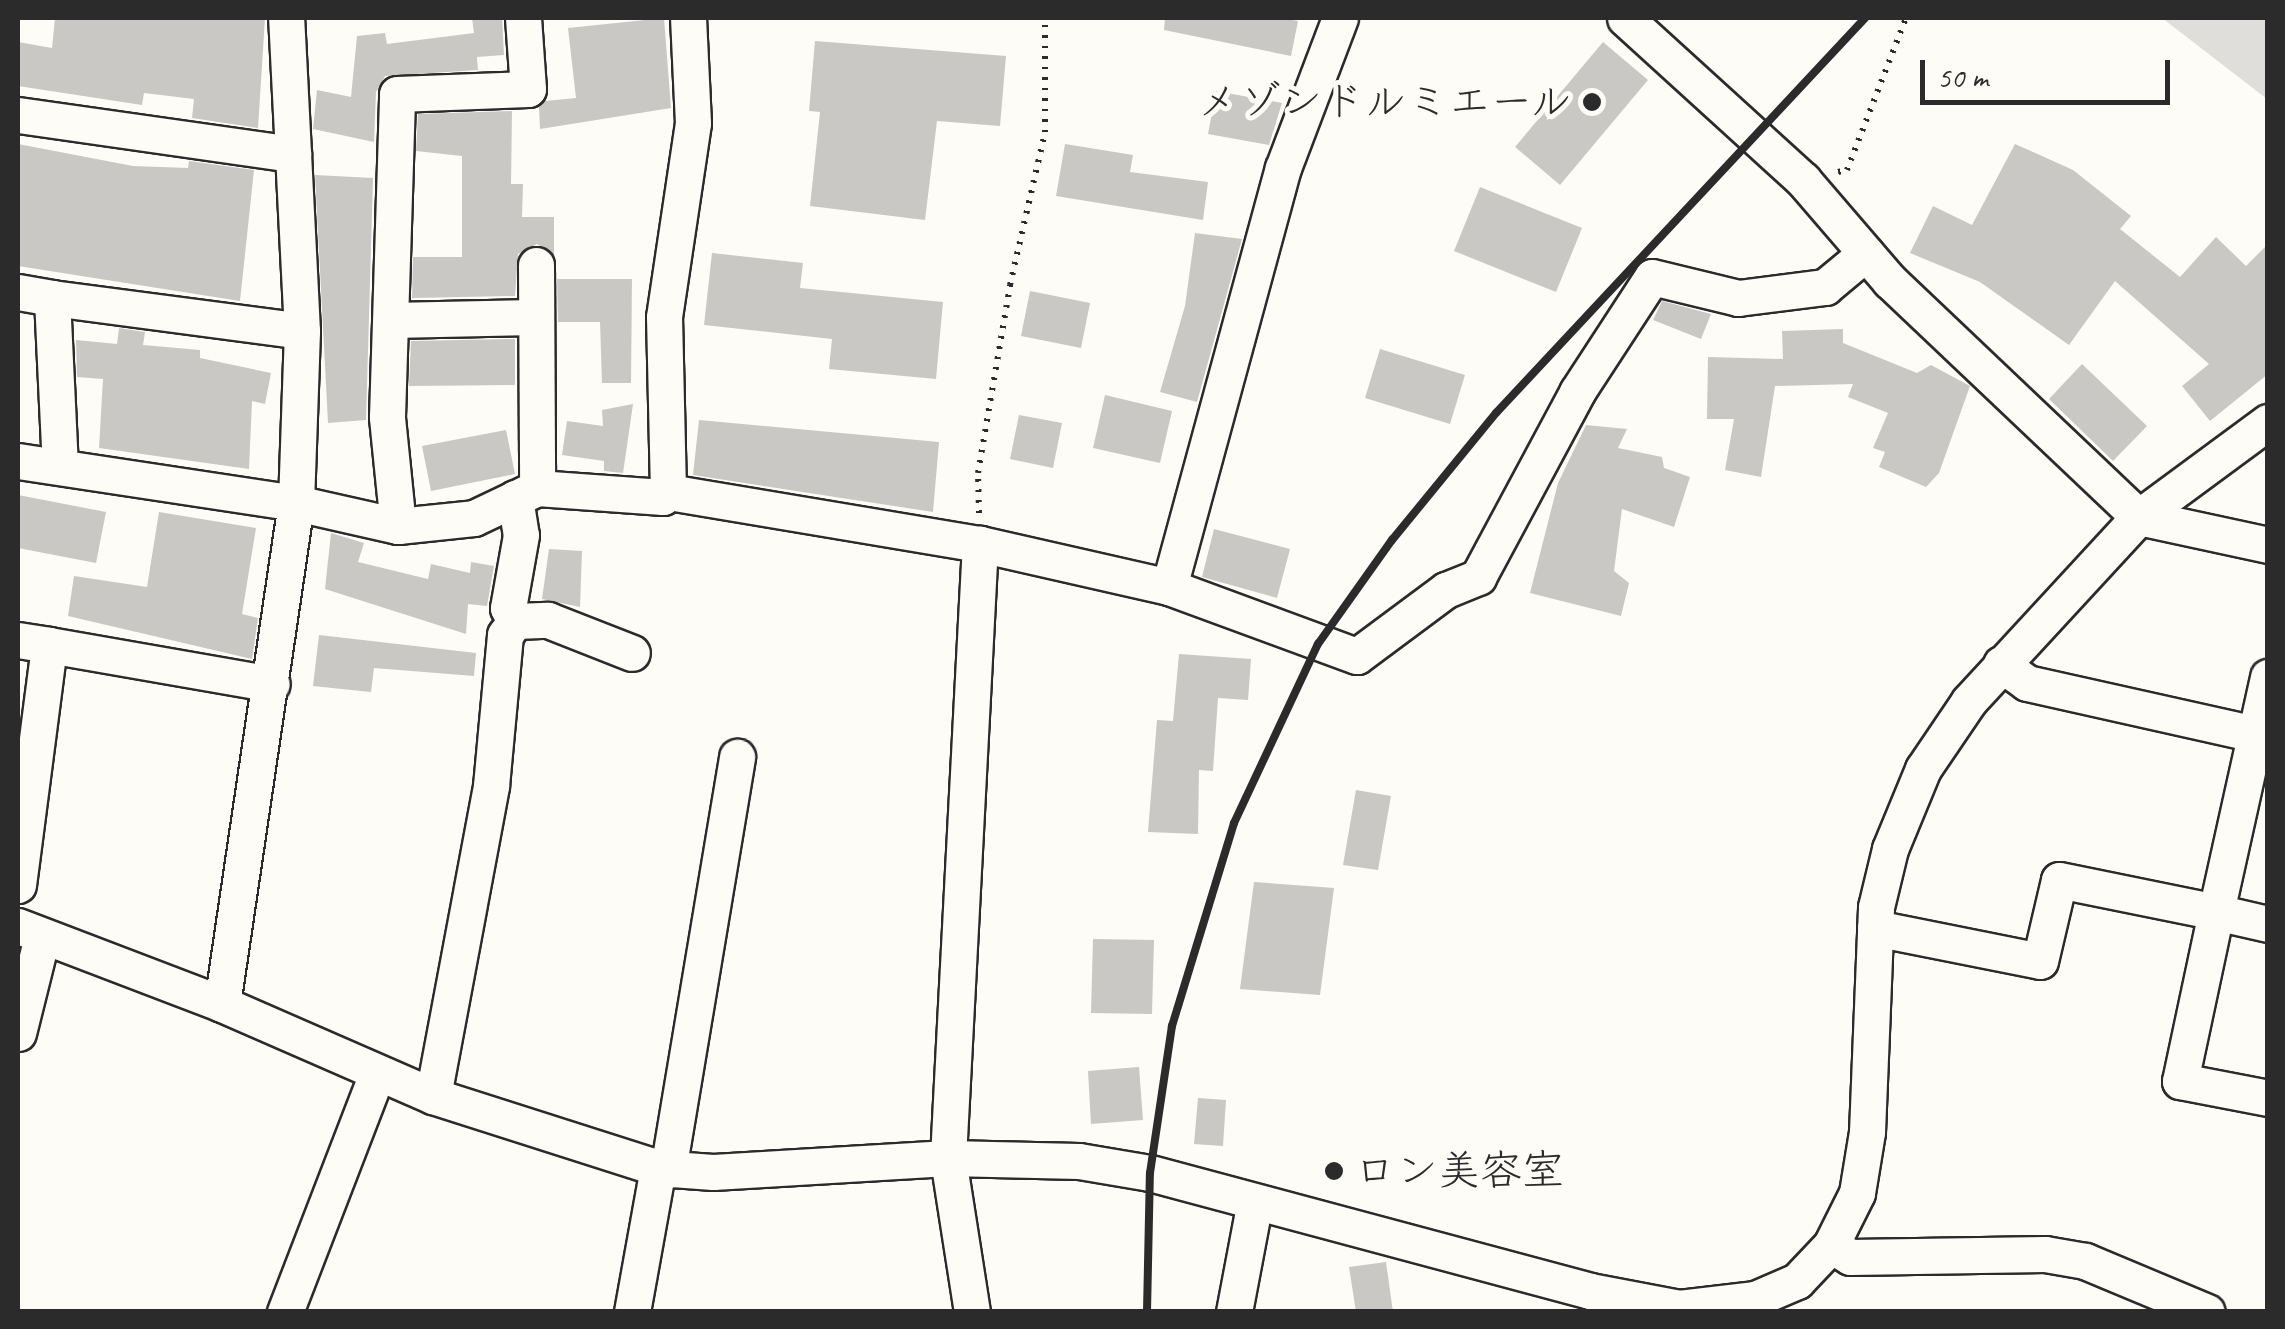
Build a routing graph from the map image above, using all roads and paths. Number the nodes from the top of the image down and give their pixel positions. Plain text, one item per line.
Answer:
1 (286, 18) edge
2 (524, 18) edge
3 (688, 18) edge
4 (1045, 18) edge
5 (1340, 18) edge
6 (1625, 18) edge
7 (1906, 18) edge
8 (18, 115) edge
9 (293, 154) junction
10 (1803, 180) junction
11 (1866, 253) junction
12 (536, 265) dead end
13 (35, 295) edge
14 (534, 316) junction
15 (391, 320) junction
16 (302, 330) junction
17 (2268, 422) edge
18 (18, 461) edge
19 (60, 468) junction
20 (668, 492) junction
21 (526, 493) junction
22 (296, 503) junction
23 (2139, 517) junction
24 (398, 526) junction
25 (980, 544) junction
26 (2268, 545) edge
27 (1169, 587) junction
28 (515, 621) junction
29 (33, 643) edge
30 (632, 653) dead end
31 (2001, 664) junction
32 (2268, 677) edge
33 (272, 684) junction
34 (2261, 736) edge
35 (737, 757) dead end
36 (18, 886) edge
37 (2216, 912) junction
38 (2268, 924) edge
39 (1875, 928) junction
40 (30, 932) edge
41 (222, 1004) junction
42 (18, 1034) edge
43 (377, 1072) junction
44 (433, 1096) junction
45 (2268, 1098) edge
46 (948, 1158) junction
47 (663, 1169) junction
48 (1254, 1206) junction
49 (1831, 1245) junction
50 (1679, 1310) edge
51 (285, 1312) edge
52 (632, 1312) edge
53 (972, 1312) edge
54 (1234, 1312) edge
55 (2208, 1312) edge

1 - 9 street
2 - 15 street
3 - 20 street
4 - 25 path
5 - 27 street
6 - 10 street
7 - 10 path
8 - 9 street
9 - 16 street
10 - 11 street
11 - 23 street
11 - 27 street
12 - 14 street
13 - 16 street
13 - 19 street
14 - 15 street
14 - 21 street
15 - 24 street
16 - 22 street
17 - 23 street
18 - 19 street
19 - 22 street
20 - 21 street
20 - 25 street
21 - 24 street
21 - 28 street
22 - 24 street
22 - 33 street
23 - 26 street
23 - 31 street
25 - 27 street
25 - 46 street
28 - 30 street
28 - 44 street
29 - 33 street
29 - 36 street
31 - 34 street
31 - 39 street
32 - 34 street
33 - 41 street
34 - 37 street
35 - 47 street
37 - 38 street
37 - 39 street
37 - 45 street
39 - 49 street
40 - 41 street
40 - 42 street
41 - 43 street
43 - 44 street
43 - 51 street
44 - 47 street
46 - 47 street
46 - 48 street
46 - 53 street
47 - 52 street
48 - 50 street
48 - 54 street
49 - 50 street
49 - 55 street

